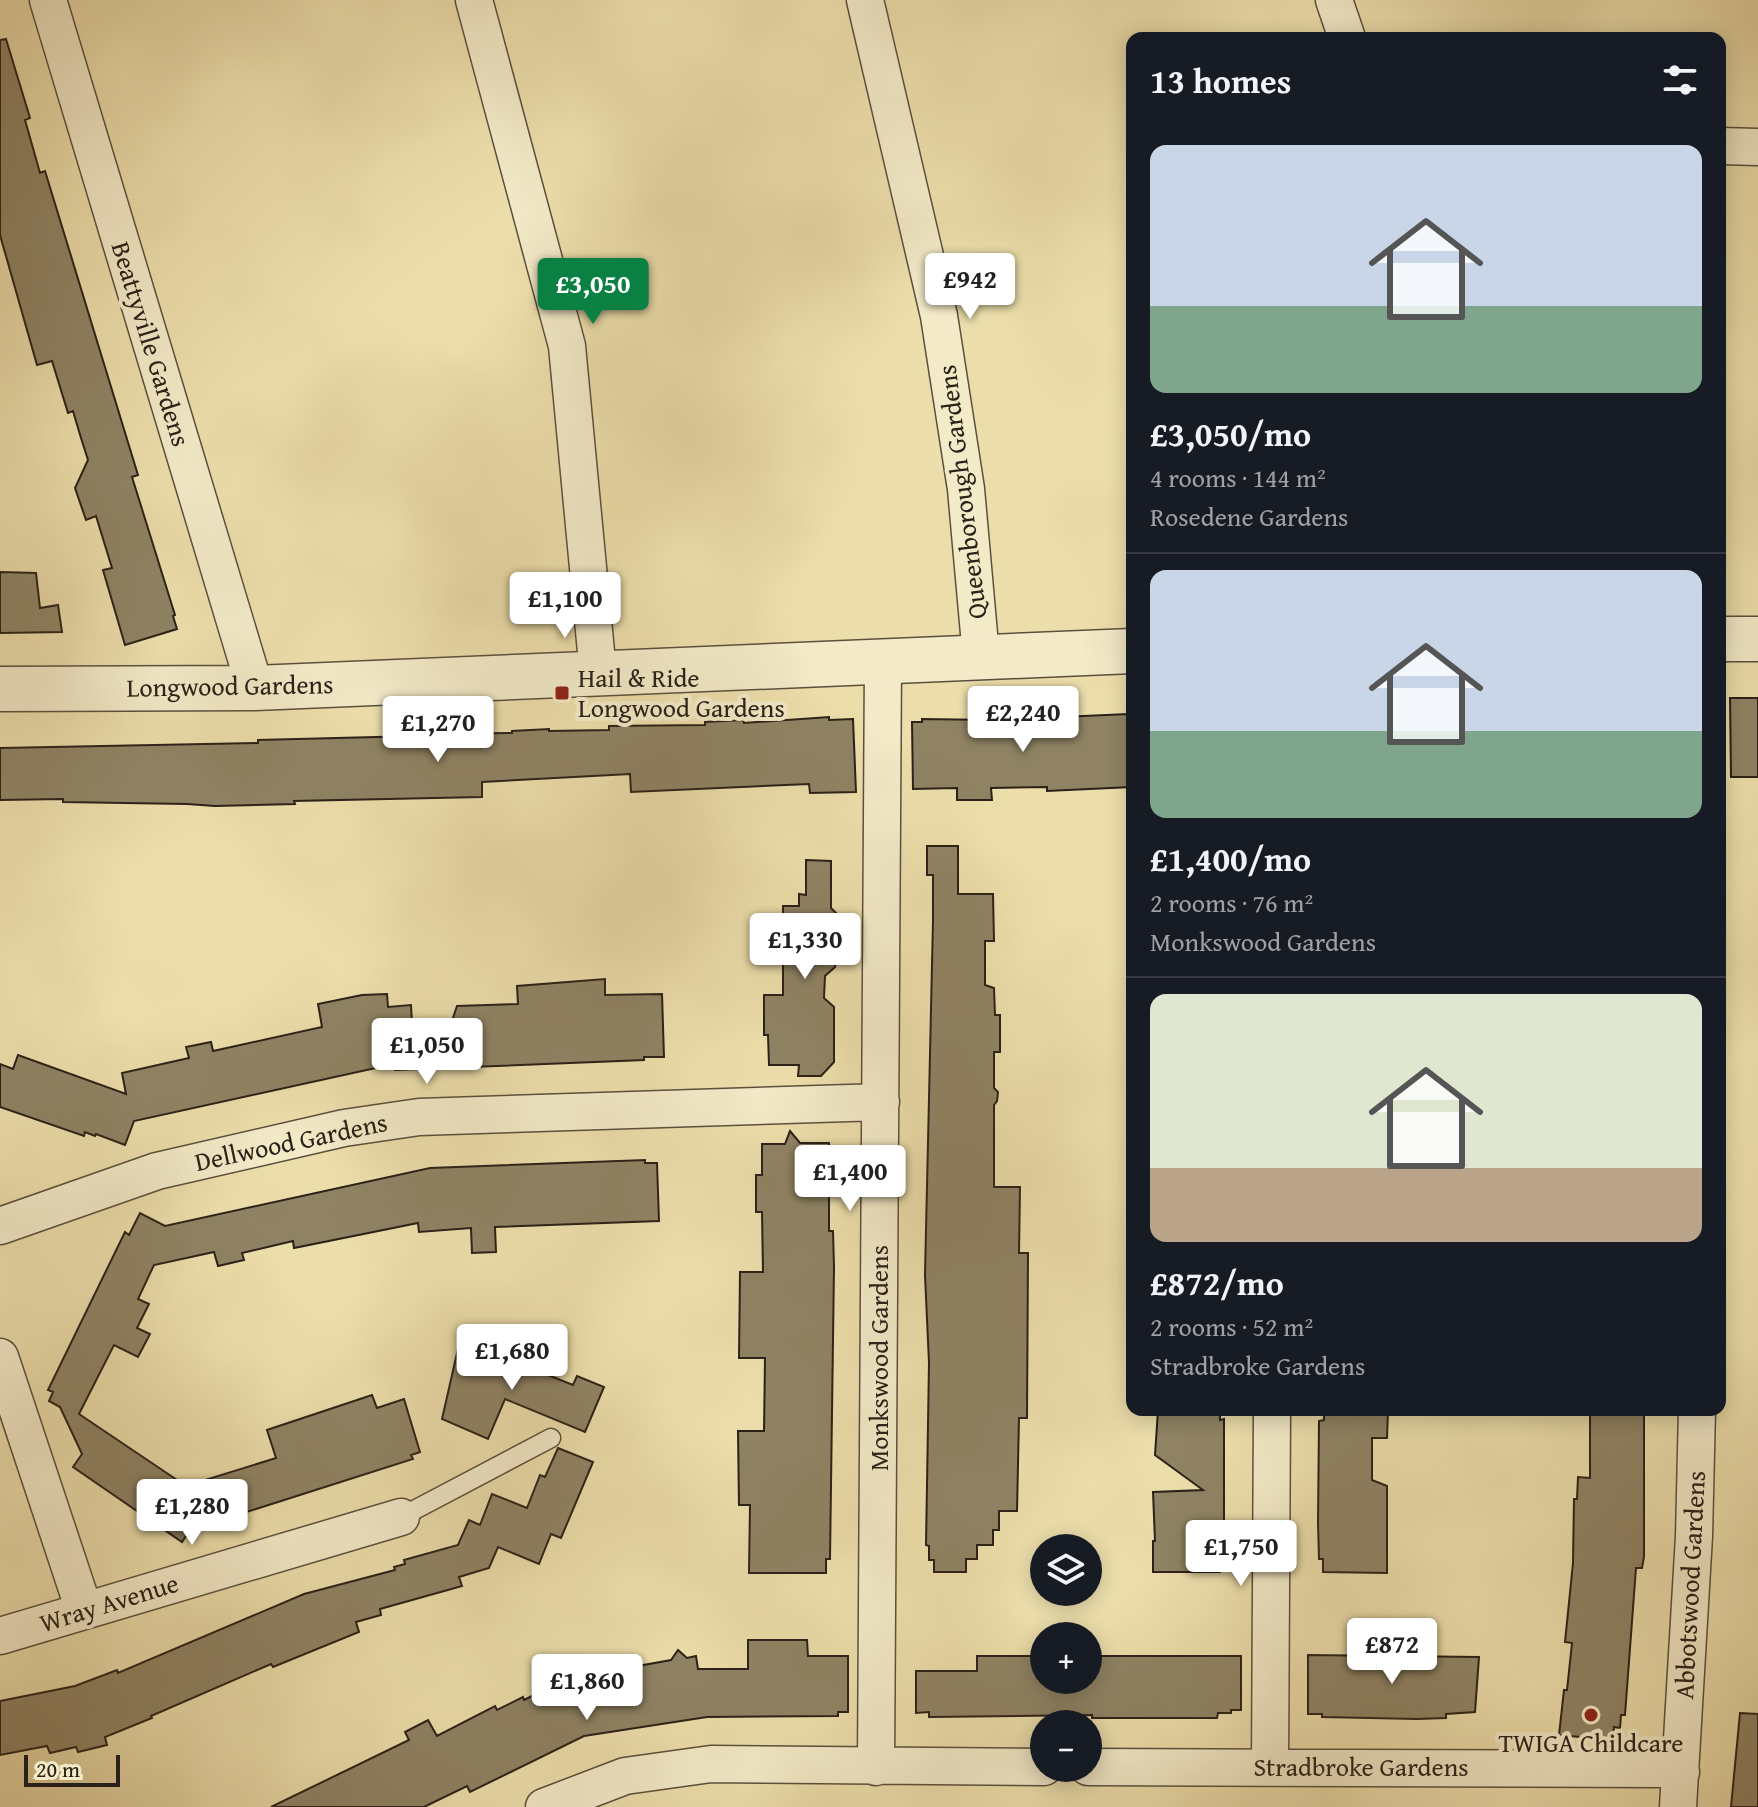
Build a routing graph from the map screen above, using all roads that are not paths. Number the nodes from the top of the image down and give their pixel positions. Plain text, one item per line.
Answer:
1 (48, 0) edge
2 (474, 0) edge
3 (865, 0) edge
4 (1334, 0) edge
5 (1345, 32) edge
6 (1726, 146) edge
7 (1758, 147) edge
8 (1726, 639) edge
9 (1758, 639) edge
10 (1126, 651) edge
11 (981, 656) junction
12 (883, 660) junction
13 (598, 673) junction
14 (255, 688) junction
15 (0, 689) edge
16 (881, 1102) junction
17 (0, 1226) edge
18 (0, 1357) edge
19 (1272, 1416) edge
20 (1697, 1416) edge
21 (551, 1438) dead end
22 (401, 1517) joint
23 (84, 1610) junction
24 (0, 1636) edge
25 (1270, 1766) junction
26 (876, 1767) junction
27 (1030, 1767) edge
28 (1102, 1767) edge
29 (1681, 1772) junction
30 (544, 1807) edge
31 (1678, 1807) edge

1 - 14 street, Beattyville Gardens
2 - 13 street
3 - 11 street, Queenborough Gardens
4 - 5 street
6 - 7 street
8 - 9 street
10 - 11 street, Longwood Gardens
11 - 12 street, Longwood Gardens
12 - 13 street, Longwood Gardens
12 - 16 street, Monkswood Gardens
13 - 14 street, Longwood Gardens
14 - 15 street, Longwood Gardens
16 - 17 street, Dellwood Gardens
16 - 26 street, Monkswood Gardens
18 - 23 street
19 - 25 street
20 - 29 street, Abbotswood Gardens
21 - 22 lane
22 - 23 street, Wray Avenue
23 - 24 street, Wray Avenue
25 - 28 street, Stradbroke Gardens
25 - 29 street, Stradbroke Gardens
26 - 27 street
26 - 30 street
29 - 31 street, Abbotswood Gardens

